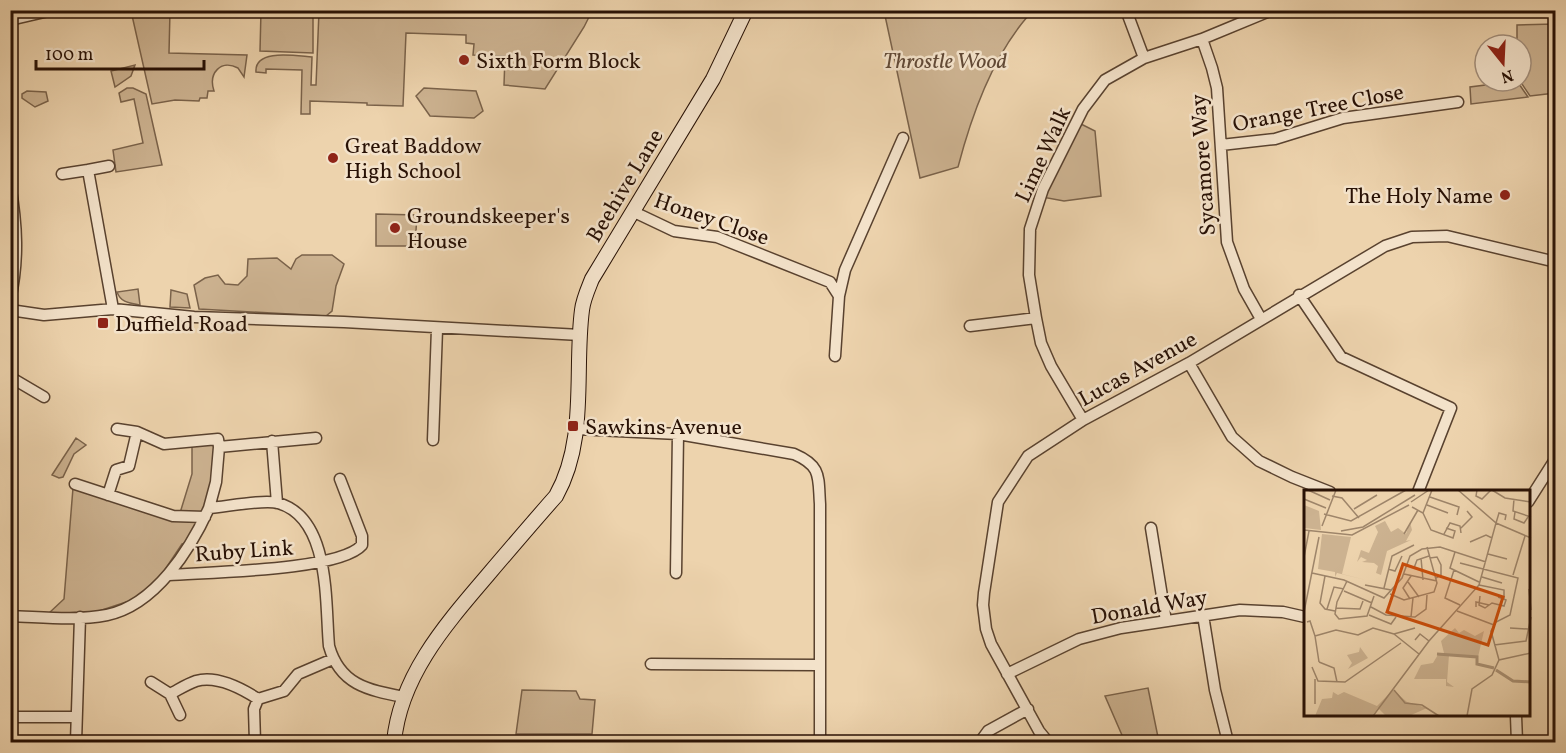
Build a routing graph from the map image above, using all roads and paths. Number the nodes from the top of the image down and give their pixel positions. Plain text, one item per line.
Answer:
1 (53, 10) edge
2 (746, 10) edge
3 (1126, 10) edge
4 (1272, 10) edge
5 (10, 20) edge
6 (1202, 39) junction
7 (1144, 58) junction
8 (1458, 102) dead end
9 (903, 138) dead end
10 (1221, 145) junction
11 (110, 166) dead end
12 (88, 170) junction
13 (62, 174) dead end
14 (10, 184) edge
15 (634, 212) junction
16 (1556, 262) edge
17 (13, 265) edge
18 (1299, 295) junction
19 (838, 296) junction
20 (10, 300) edge
21 (113, 309) junction
22 (10, 310) edge
23 (1036, 318) junction
24 (1261, 319) junction
25 (970, 327) dead end
26 (436, 329) junction
27 (580, 335) junction
28 (835, 356) dead end
29 (1190, 363) junction
30 (10, 377) edge
31 (44, 397) dead end
32 (1083, 420) junction
33 (117, 429) dead end
34 (576, 429) junction
35 (137, 432) junction
36 (678, 434) junction
37 (316, 438) dead end
38 (272, 441) junction
39 (433, 441) dead end
40 (219, 447) junction
41 (1556, 458) edge
42 (340, 478) dead end
43 (75, 484) dead end
44 (1325, 490) edge
45 (1419, 490) edge
46 (108, 495) junction
47 (1530, 499) edge
48 (277, 503) junction
49 (207, 512) junction
50 (1152, 528) dead end
51 (322, 563) junction
52 (676, 573) dead end
53 (169, 575) junction
54 (1203, 615) junction
55 (10, 616) edge
56 (80, 617) junction
57 (1304, 617) edge
58 (1167, 621) junction
59 (333, 659) junction
60 (651, 664) dead end
61 (820, 665) junction
62 (1007, 674) junction
63 (151, 682) dead end
64 (170, 694) junction
65 (404, 698) junction
66 (258, 699) junction
67 (1028, 709) junction
68 (180, 715) dead end
69 (10, 717) edge
70 (76, 717) junction
71 (1516, 717) edge
72 (76, 742) edge
73 (255, 742) edge
74 (394, 742) edge
75 (820, 742) edge
76 (980, 742) edge
77 (1048, 742) edge
78 (1228, 742) edge
79 (1517, 742) edge

1 - 5 street
2 - 15 main road, Beehive Lane
3 - 7 street
4 - 6 street, Lime Walk
6 - 7 street, Lime Walk
6 - 10 street, Sycamore Way
7 - 23 street, Lime Walk
8 - 10 street, Orange Tree Close
9 - 19 street
10 - 24 street, Sycamore Way
11 - 12 street
12 - 13 street
12 - 21 street
14 - 17 street
15 - 19 street, Honey Close
15 - 27 main road, Beehive Lane
16 - 18 street, Lucas Avenue
17 - 20 street
18 - 24 street, Lucas Avenue
18 - 45 street
19 - 28 street
21 - 22 street
21 - 26 street
23 - 25 street
23 - 32 street, Lime Walk
24 - 29 street, Lucas Avenue
26 - 27 street
26 - 39 street
27 - 34 main road, Beehive Lane
29 - 32 street, Lucas Avenue
29 - 44 street
30 - 31 street
32 - 62 street, Lucas Avenue
33 - 35 street
34 - 36 street
34 - 65 main road, Beehive Lane
35 - 40 street
35 - 46 street
36 - 52 street
36 - 61 street
37 - 38 street
38 - 40 street
38 - 48 street
40 - 49 street
41 - 47 street
42 - 51 street, Ruby Link
43 - 46 street
46 - 49 street
48 - 49 street
48 - 51 street
49 - 53 street
50 - 58 street
51 - 53 street, Ruby Link
51 - 59 street
53 - 56 street
54 - 57 street, Donald Way
54 - 58 street, Donald Way
54 - 78 street
55 - 56 street
56 - 70 street
58 - 62 street, Donald Way
59 - 65 street
59 - 66 street
60 - 61 street
61 - 75 street
62 - 67 street, Lucas Avenue
63 - 64 street
64 - 66 street
64 - 68 street
65 - 74 main road, Beehive Lane
66 - 73 street
67 - 76 street
67 - 77 street, Lucas Avenue
69 - 70 street
70 - 72 street
71 - 79 street

